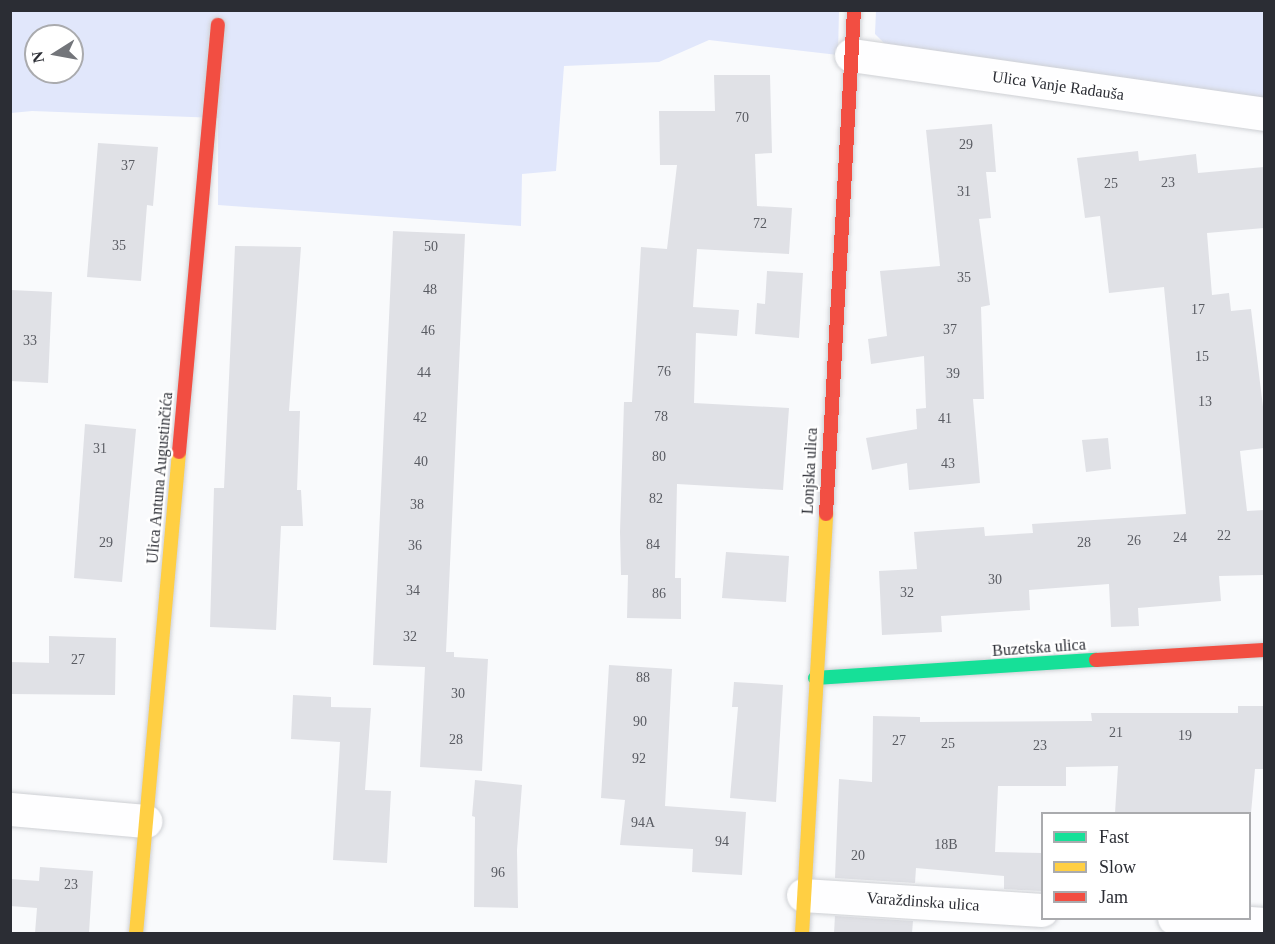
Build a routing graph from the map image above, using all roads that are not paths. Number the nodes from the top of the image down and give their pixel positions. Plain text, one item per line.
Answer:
1 (854, 10) edge
2 (218, 25) dead end
3 (851, 55) junction
4 (1264, 114) edge
5 (1264, 650) edge
6 (816, 678) junction
7 (10, 809) edge
8 (146, 821) junction
9 (803, 894) junction
10 (1041, 910) edge
11 (1204, 920) edge
12 (1264, 924) edge
13 (136, 933) edge
14 (802, 933) edge

1 - 3 street, Lonjska ulica
2 - 8 street, Ulica Antuna Augustinčića
3 - 4 street, Ulica Vanje Radauša
3 - 6 street, Lonjska ulica
5 - 6 street, Buzetska ulica
6 - 9 street, Lonjska ulica
7 - 8 street
8 - 13 street, Ulica Antuna Augustinčića
9 - 10 street, Varaždinska ulica
9 - 14 street, Lonjska ulica
11 - 12 street

